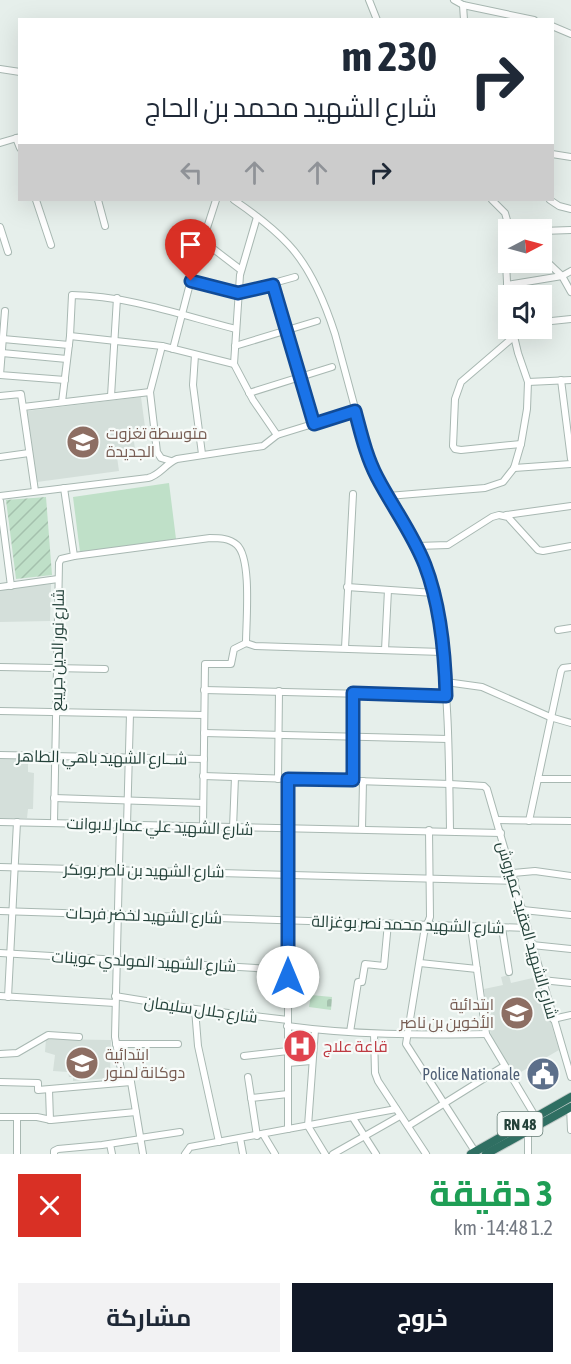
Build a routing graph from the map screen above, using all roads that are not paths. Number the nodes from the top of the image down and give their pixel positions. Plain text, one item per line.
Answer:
1 (369, 0) edge
2 (454, 0) edge
3 (463, 5) junction
4 (376, 18) edge
5 (464, 18) edge
6 (525, 18) edge
7 (554, 27) edge
8 (571, 34) edge
9 (0, 69) edge
10 (18, 72) edge
11 (18, 138) edge
12 (0, 143) edge
13 (554, 154) edge
14 (571, 157) edge
15 (36, 201) edge
16 (98, 201) edge
17 (216, 201) edge
18 (235, 201) edge
19 (493, 201) edge
20 (552, 201) edge
21 (571, 209) edge
22 (258, 217) junction
23 (507, 219) edge
24 (105, 226) dead end
25 (0, 227) edge
26 (571, 230) edge
27 (552, 231) edge
28 (202, 241) junction
29 (51, 246) dead end
30 (8, 252) dead end
31 (552, 267) edge
32 (241, 270) junction
33 (571, 271) edge
34 (507, 273) edge
35 (561, 276) junction
36 (295, 277) dead end
37 (191, 281) junction
38 (273, 285) junction
39 (507, 285) joint
40 (571, 292) edge
41 (238, 293) junction
42 (117, 298) junction
43 (6, 311) dead end
44 (182, 315) junction
45 (571, 319) edge
46 (317, 321) dead end
47 (552, 321) edge
48 (236, 329) junction
49 (286, 331) junction
50 (70, 336) junction
51 (3, 339) junction
52 (506, 339) edge
53 (515, 339) edge
54 (113, 341) junction
55 (69, 345) junction
56 (162, 346) junction
57 (235, 346) junction
58 (173, 349) junction
59 (2, 353) junction
60 (195, 355) junction
61 (67, 359) junction
62 (234, 364) junction
63 (332, 367) dead end
64 (0, 375) edge
65 (300, 376) junction
66 (64, 380) junction
67 (561, 380) junction
68 (571, 380) edge
69 (528, 382) junction
70 (150, 392) junction
71 (249, 393) junction
72 (0, 396) edge
73 (111, 396) junction
74 (62, 402) junction
75 (23, 407) junction
76 (355, 411) junction
77 (314, 424) junction
78 (277, 435) junction
79 (521, 444) junction
80 (29, 453) junction
81 (202, 454) junction
82 (0, 457) edge
83 (571, 459) edge
84 (171, 461) junction
85 (571, 464) edge
86 (514, 468) junction
87 (64, 488) junction
88 (35, 491) junction
89 (353, 495) dead end
90 (0, 496) edge
91 (388, 496) junction
92 (0, 501) edge
93 (571, 506) edge
94 (504, 515) junction
95 (3, 540) edge
96 (417, 546) junction
97 (571, 546) edge
98 (74, 556) junction
99 (58, 579) junction
100 (11, 586) junction
101 (0, 587) edge
102 (347, 587) junction
103 (388, 590) junction
104 (434, 593) junction
105 (571, 628) edge
106 (558, 630) dead end
107 (246, 643) junction
108 (345, 648) junction
109 (385, 650) junction
110 (442, 652) junction
111 (0, 667) edge
112 (571, 667) edge
113 (56, 668) junction
114 (105, 669) dead end
115 (446, 682) junction
116 (204, 690) junction
117 (279, 691) junction
118 (353, 693) junction
119 (446, 696) junction
120 (0, 711) edge
121 (56, 712) junction
122 (130, 714) junction
123 (204, 715) junction
124 (550, 717) junction
125 (571, 723) edge
126 (204, 733) junction
127 (279, 735) junction
128 (353, 737) junction
129 (448, 739) junction
130 (0, 755) edge
131 (55, 755) junction
132 (129, 757) junction
133 (204, 759) junction
134 (204, 776) junction
135 (236, 777) junction
136 (278, 779) junction
137 (288, 779) junction
138 (538, 779) junction
139 (571, 779) edge
140 (353, 780) junction
141 (363, 780) junction
142 (450, 784) junction
143 (54, 798) junction
144 (128, 800) junction
145 (203, 803) junction
146 (571, 819) edge
147 (497, 820) junction
148 (529, 821) junction
149 (0, 822) edge
150 (17, 822) junction
151 (54, 823) junction
152 (124, 825) junction
153 (203, 827) junction
154 (233, 828) junction
155 (288, 829) junction
156 (362, 829) junction
157 (429, 830) junction
158 (450, 830) junction
159 (501, 833) junction
160 (0, 867) edge
161 (15, 867) junction
162 (119, 870) junction
163 (513, 873) junction
164 (288, 874) junction
165 (571, 876) edge
166 (430, 878) junction
167 (515, 881) junction
168 (523, 910) junction
169 (0, 911) edge
170 (13, 911) junction
171 (117, 914) junction
172 (571, 915) edge
173 (288, 920) junction
174 (388, 923) junction
175 (428, 924) junction
176 (471, 927) junction
177 (502, 928) junction
178 (528, 928) junction
179 (532, 945) junction
180 (571, 949) edge
181 (0, 953) edge
182 (11, 954) junction
183 (116, 959) junction
184 (420, 963) junction
185 (477, 969) junction
186 (288, 970) junction
187 (509, 972) dead end
188 (542, 980) junction
189 (571, 983) edge
190 (0, 996) edge
191 (8, 997) junction
192 (115, 999) junction
193 (195, 1009) junction
194 (571, 1015) edge
195 (554, 1019) junction
196 (288, 1023) junction
197 (315, 1030) junction
198 (350, 1032) junction
199 (374, 1034) junction
200 (486, 1034) junction
201 (407, 1035) junction
202 (79, 1036) dead end
203 (116, 1044) junction
204 (178, 1044) dead end
205 (288, 1052) junction
206 (0, 1054) edge
207 (244, 1056) dead end
208 (311, 1061) junction
209 (288, 1063) junction
210 (504, 1066) junction
211 (164, 1072) dead end
212 (123, 1073) junction
213 (571, 1076) edge
214 (248, 1077) dead end
215 (0, 1082) edge
216 (130, 1082) junction
217 (49, 1090) junction
218 (288, 1094) junction
219 (571, 1097) edge
220 (251, 1098) junction
221 (443, 1103) junction
222 (571, 1107) edge
223 (396, 1109) junction
224 (136, 1112) junction
225 (400, 1116) junction
226 (535, 1116) junction
227 (0, 1117) edge
228 (16, 1117) junction
229 (353, 1118) junction
230 (50, 1120) junction
231 (308, 1126) junction
232 (408, 1126) junction
233 (288, 1129) junction
234 (528, 1130) junction
235 (571, 1130) edge
236 (180, 1132) dead end
237 (260, 1135) junction
238 (364, 1135) junction
239 (140, 1138) junction
240 (240, 1138) junction
241 (219, 1142) junction
242 (110, 1144) junction
243 (474, 1153) edge
244 (17, 1154) edge
245 (54, 1154) edge
246 (112, 1154) edge
247 (143, 1154) edge
248 (185, 1154) edge
249 (243, 1154) edge
250 (275, 1154) edge
251 (325, 1154) edge
252 (333, 1154) edge
253 (376, 1154) edge
254 (426, 1154) edge
255 (486, 1154) edge
256 (528, 1154) edge

1 - 4 street
2 - 3 street
3 - 5 street
3 - 6 street
7 - 8 street
9 - 10 street
11 - 12 street
13 - 14 street
15 - 29 street
16 - 24 street
17 - 28 street
18 - 22 street
19 - 23 street
20 - 21 street
22 - 32 street
22 - 76 street
25 - 30 street
26 - 27 street
28 - 32 street
28 - 37 street
31 - 35 street
32 - 41 street
33 - 35 street
34 - 39 street
35 - 39 street
35 - 40 street
36 - 38 street
37 - 41 street
37 - 44 street
38 - 41 street
38 - 49 street
41 - 48 street
42 - 44 street
42 - 50 street
42 - 54 street
43 - 51 street
44 - 48 street
44 - 58 street
45 - 47 street
46 - 49 street
48 - 57 street
49 - 57 street
49 - 65 street
50 - 54 street
50 - 55 street
51 - 55 street
51 - 59 street
52 - 79 street
53 - 69 street
54 - 56 street
54 - 73 street
55 - 61 street
56 - 58 street
56 - 70 street
57 - 62 street
58 - 60 street
59 - 61 street
59 - 64 street
60 - 62 street
60 - 81 street
61 - 66 street
62 - 71 street
63 - 65 street
64 - 66 street
65 - 71 street
65 - 77 street
66 - 74 street
67 - 68 street
67 - 69 street
67 - 83 street
69 - 79 street
70 - 73 street
70 - 84 street
71 - 78 street
72 - 75 street
73 - 74 street
74 - 75 street
75 - 80 street
76 - 77 street
76 - 91 street
77 - 78 street
78 - 81 street
79 - 86 street
80 - 82 street
80 - 88 street
81 - 84 street
84 - 87 street
85 - 86 street
86 - 91 street
87 - 88 street
87 - 98 street
88 - 90 street
89 - 102 street
91 - 96 street
92 - 95 street
93 - 94 street
94 - 96 street
94 - 97 street
95 - 100 street
96 - 104 street
98 - 99 street, شارع نور الدين جريبع
98 - 107 street
99 - 100 street
99 - 113 street, شارع نور الدين جريبع
100 - 101 street
102 - 103 street
102 - 108 street
103 - 104 street
103 - 109 street
104 - 110 street
105 - 106 street
107 - 108 street
107 - 116 street
108 - 109 street
109 - 110 street
110 - 115 street
111 - 113 street
112 - 124 street
113 - 114 street
113 - 121 street, شارع نور الدين جريبع
115 - 119 street
115 - 124 street
116 - 117 street
116 - 123 street
117 - 118 street
117 - 127 street
118 - 119 street
118 - 128 street
119 - 129 street
120 - 121 street
121 - 122 street
121 - 131 street, شارع نور الدين جريبع
122 - 123 street
122 - 132 street
123 - 126 street
124 - 125 street
124 - 138 street
126 - 127 street
126 - 133 street
127 - 128 street
127 - 136 street
128 - 129 street
128 - 140 street
129 - 142 street
130 - 131 street, شــارع الشهيد باهي الطاهر
131 - 132 street, شــارع الشهيد باهي الطاهر
131 - 143 street, شارع نور الدين جريبع
132 - 133 street, شــارع الشهيد باهي الطاهر
132 - 144 street
133 - 134 street
134 - 135 street
134 - 145 street
135 - 136 street
135 - 154 street
136 - 137 street
137 - 140 street
137 - 155 street
138 - 139 street
138 - 148 street
140 - 141 street
141 - 142 street
141 - 156 street
142 - 147 street, شارع الشهيد العقيد عميروش
142 - 158 street
143 - 144 street
143 - 151 street, شارع نور الدين جريبع
144 - 145 street
144 - 152 street
145 - 153 street
146 - 148 street
147 - 148 street
147 - 159 street, شارع الشهيد العقيد عميروش
149 - 150 street, شارع الشهيد علي عمار لابوانت
150 - 151 street, شارع الشهيد علي عمار لابوانت
150 - 161 street
151 - 152 street, شارع الشهيد علي عمار لابوانت
152 - 153 street, شارع الشهيد علي عمار لابوانت
152 - 162 street
153 - 154 street, شارع الشهيد علي عمار لابوانت
154 - 155 street, شارع الشهيد علي عمار لابوانت
155 - 156 street, شارع الشهيد علي عمار لابوانت
155 - 164 street
156 - 157 street, شارع الشهيد علي عمار لابوانت
157 - 158 street, شارع الشهيد علي عمار لابوانت
157 - 166 street
158 - 159 street, شارع الشهيد علي عمار لابوانت
159 - 163 street, شارع الشهيد العقيد عميروش
160 - 161 street, شارع الشهيد بن ناصر بوبكر
161 - 162 street, شارع الشهيد بن ناصر بوبكر
161 - 170 street
162 - 164 street, شارع الشهيد بن ناصر بوبكر
162 - 171 street
163 - 165 street
163 - 167 street, شارع الشهيد العقيد عميروش
164 - 166 street, شارع الشهيد بن ناصر بوبكر
164 - 173 street
166 - 167 street, شارع الشهيد بن ناصر بوبكر
166 - 175 street
167 - 168 street, شارع الشهيد العقيد عميروش
168 - 172 street
168 - 178 street, شارع الشهيد العقيد عميروش
169 - 170 street, شارع الشهيد لخضر فرحات
170 - 171 street, شارع الشهيد لخضر فرحات
170 - 182 street
171 - 173 street, شارع الشهيد لخضر فرحات
171 - 183 street
173 - 174 street, شارع الشهيد محمد نصر بوغزالة
173 - 186 street
174 - 175 street, شارع الشهيد محمد نصر بوغزالة
174 - 198 street
175 - 176 street, شارع الشهيد محمد نصر بوغزالة
175 - 184 street
176 - 177 street, شارع الشهيد محمد نصر بوغزالة
176 - 185 street
177 - 178 street, شارع الشهيد محمد نصر بوغزالة
177 - 187 street
178 - 179 street, شارع الشهيد العقيد عميروش
179 - 180 street
179 - 188 street, شارع الشهيد العقيد عميروش
181 - 182 street, شارع الشهيد المولدي عوينات
182 - 183 street, شارع الشهيد المولدي عوينات
182 - 191 street
183 - 186 street, شارع الشهيد المولدي عوينات
183 - 192 street
184 - 185 street
184 - 201 street
185 - 200 street
186 - 196 street
188 - 189 street
188 - 195 street, شارع الشهيد العقيد عميروش
190 - 191 street, شارع جلال سليمان
191 - 192 street, شارع جلال سليمان
192 - 193 street, شارع جلال سليمان
192 - 203 street
193 - 196 street, شارع جلال سليمان
193 - 241 street
194 - 195 street
195 - 213 street, شارع الشهيد العقيد عميروش
196 - 197 street, شارع جلال سليمان
196 - 205 street
197 - 198 street, شارع جلال سليمان
197 - 208 street
198 - 199 street, شارع جلال سليمان
199 - 201 street, شارع جلال سليمان
199 - 223 street
200 - 201 street, شارع جلال سليمان
200 - 210 street
201 - 221 street
202 - 206 street
203 - 204 street
203 - 212 street
205 - 207 street
205 - 209 street
208 - 209 street
208 - 231 street
209 - 218 street
210 - 221 street
210 - 226 street
211 - 212 street
212 - 216 street
214 - 220 street
215 - 217 street
216 - 217 street
216 - 224 street
217 - 230 street
218 - 220 street
218 - 233 street
219 - 226 highway, RN 48
220 - 237 street
221 - 232 street
221 - 243 street
222 - 234 highway, RN 48
222 - 235 street
223 - 225 street
223 - 229 street
224 - 230 street
224 - 239 street
225 - 232 street
225 - 238 street
226 - 243 highway, RN 48
227 - 228 street
228 - 230 street
228 - 244 street
229 - 231 street
229 - 238 street
231 - 233 street
231 - 251 street
232 - 254 street
233 - 237 street
234 - 255 highway, RN 48
234 - 256 street
236 - 239 street
237 - 240 street
237 - 250 street
238 - 252 street
238 - 253 street
239 - 242 street
239 - 247 street
240 - 241 street
240 - 249 street
241 - 248 street
242 - 245 street
242 - 246 street

